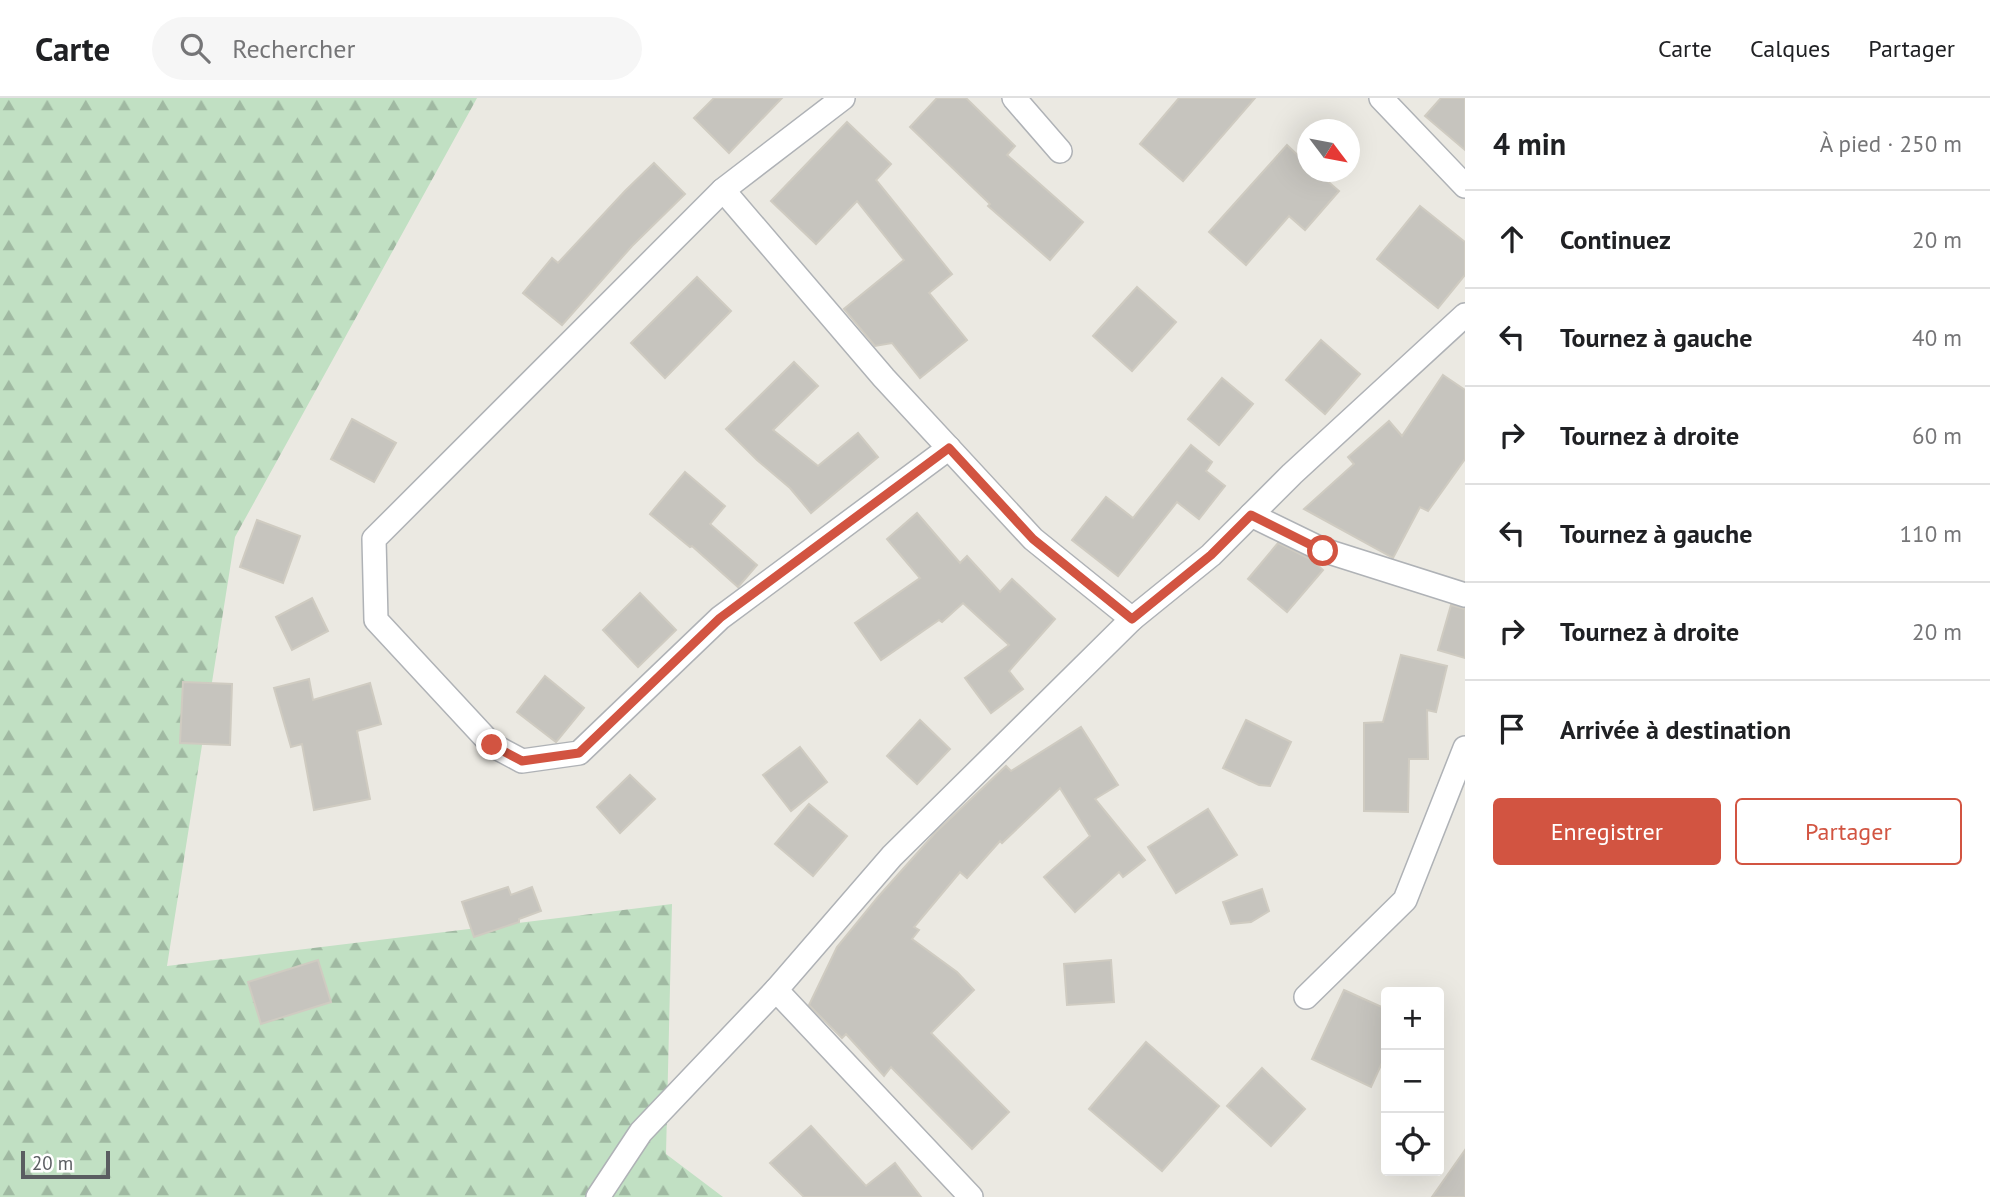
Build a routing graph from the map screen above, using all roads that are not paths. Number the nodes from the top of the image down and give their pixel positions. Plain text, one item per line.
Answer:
1 (843, 98) edge
2 (1014, 98) edge
3 (1381, 98) edge
4 (1060, 151) dead end
5 (1465, 186) edge
6 (723, 190) junction
7 (1465, 315) edge
8 (949, 448) junction
9 (1251, 515) junction
10 (1465, 595) edge
11 (1132, 619) junction
12 (1465, 748) edge
13 (776, 990) junction
14 (1306, 997) dead end
15 (598, 1197) edge
16 (971, 1197) edge

1 - 6 street
2 - 4 street
3 - 5 street
6 - 8 street
6 - 8 street
7 - 9 street
8 - 11 street
9 - 10 street
9 - 11 street
11 - 13 street
12 - 14 street
13 - 15 street
13 - 16 street

